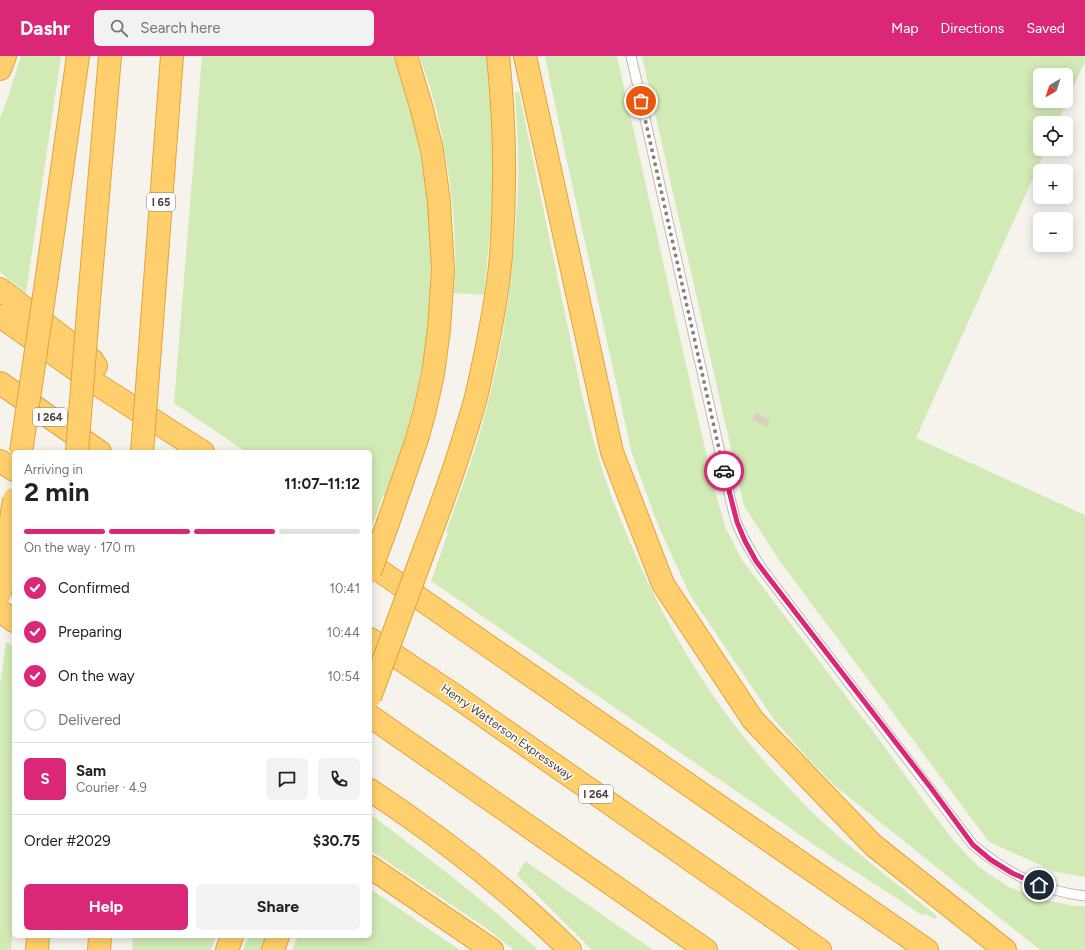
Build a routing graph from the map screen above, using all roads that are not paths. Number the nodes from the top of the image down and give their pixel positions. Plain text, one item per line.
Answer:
1 (4, 56) edge
2 (78, 56) edge
3 (110, 56) edge
4 (172, 56) edge
5 (406, 56) edge
6 (498, 56) edge
7 (525, 56) edge
8 (631, 56) edge
9 (0, 69) edge
10 (0, 289) edge
11 (0, 316) edge
12 (0, 383) edge
13 (131, 406) junction
14 (21, 450) edge
15 (77, 450) edge
16 (97, 450) edge
17 (142, 450) edge
18 (200, 450) edge
19 (0, 461) edge
20 (12, 469) edge
21 (12, 513) edge
22 (0, 543) edge
23 (12, 551) edge
24 (372, 565) edge
25 (372, 567) edge
26 (0, 594) edge
27 (0, 611) edge
28 (12, 620) edge
29 (372, 640) edge
30 (372, 691) edge
31 (372, 717) edge
32 (372, 791) edge
33 (372, 868) edge
34 (1085, 896) edge
35 (38, 938) edge
36 (100, 938) edge
37 (231, 938) edge
38 (277, 938) edge
39 (37, 950) edge
40 (99, 950) edge
41 (227, 950) edge
42 (273, 950) edge
43 (492, 950) edge
44 (570, 950) edge
45 (706, 950) edge
46 (820, 950) edge
47 (927, 950) edge
48 (1005, 950) edge

1 - 9 highway
2 - 14 highway, bridge
3 - 15 highway, bridge
4 - 17 highway, I 65, bridge
5 - 25 highway, bridge
6 - 30 highway, bridge
7 - 48 highway
8 - 34 lane
10 - 13 highway
11 - 13 highway
12 - 16 highway, I 264
13 - 18 highway
19 - 20 highway
21 - 26 highway, bridge
22 - 23 highway
24 - 47 highway
27 - 28 highway
29 - 46 highway, Henry Watterson Expressway / I 264
31 - 45 highway
32 - 44 highway
33 - 43 highway
35 - 39 highway
36 - 40 highway
37 - 41 highway
38 - 42 highway

